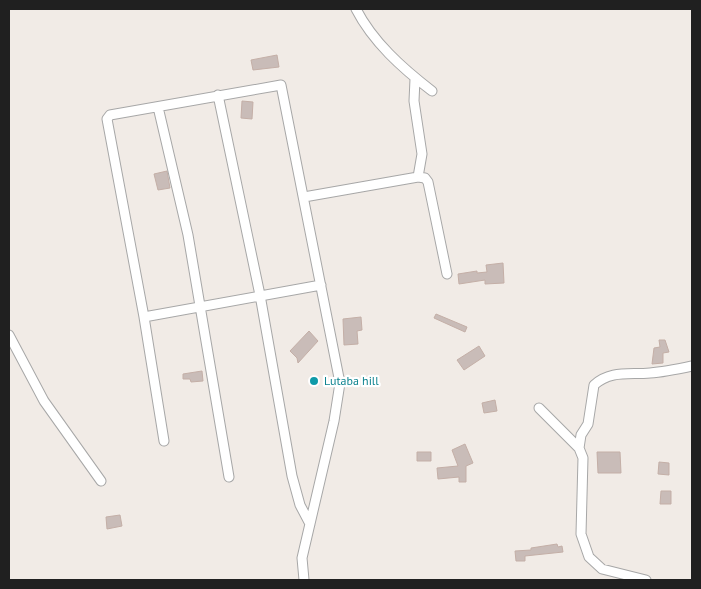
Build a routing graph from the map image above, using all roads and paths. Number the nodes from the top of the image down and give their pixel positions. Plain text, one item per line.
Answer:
1 (356, 9) edge
2 (416, 79) junction
3 (432, 91) dead end
4 (218, 95) junction
5 (158, 107) junction
6 (418, 177) junction
7 (304, 196) junction
8 (447, 274) dead end
9 (321, 285) junction
10 (260, 295) junction
11 (200, 308) junction
12 (144, 317) junction
13 (9, 335) edge
14 (692, 366) edge
15 (539, 408) dead end
16 (164, 441) dead end
17 (579, 448) junction
18 (230, 477) dead end
19 (101, 481) dead end
20 (310, 524) junction
21 (304, 580) edge
22 (646, 580) edge

1 - 2 street
2 - 3 street
2 - 6 street
4 - 5 street
4 - 7 street
4 - 10 street
5 - 11 street
5 - 12 street
6 - 7 street
6 - 8 street
7 - 9 street
9 - 10 street
9 - 20 street
10 - 11 street
10 - 20 street
11 - 12 street
11 - 18 street
12 - 16 street
13 - 19 street
14 - 17 street
15 - 17 street
17 - 22 street
20 - 21 street

